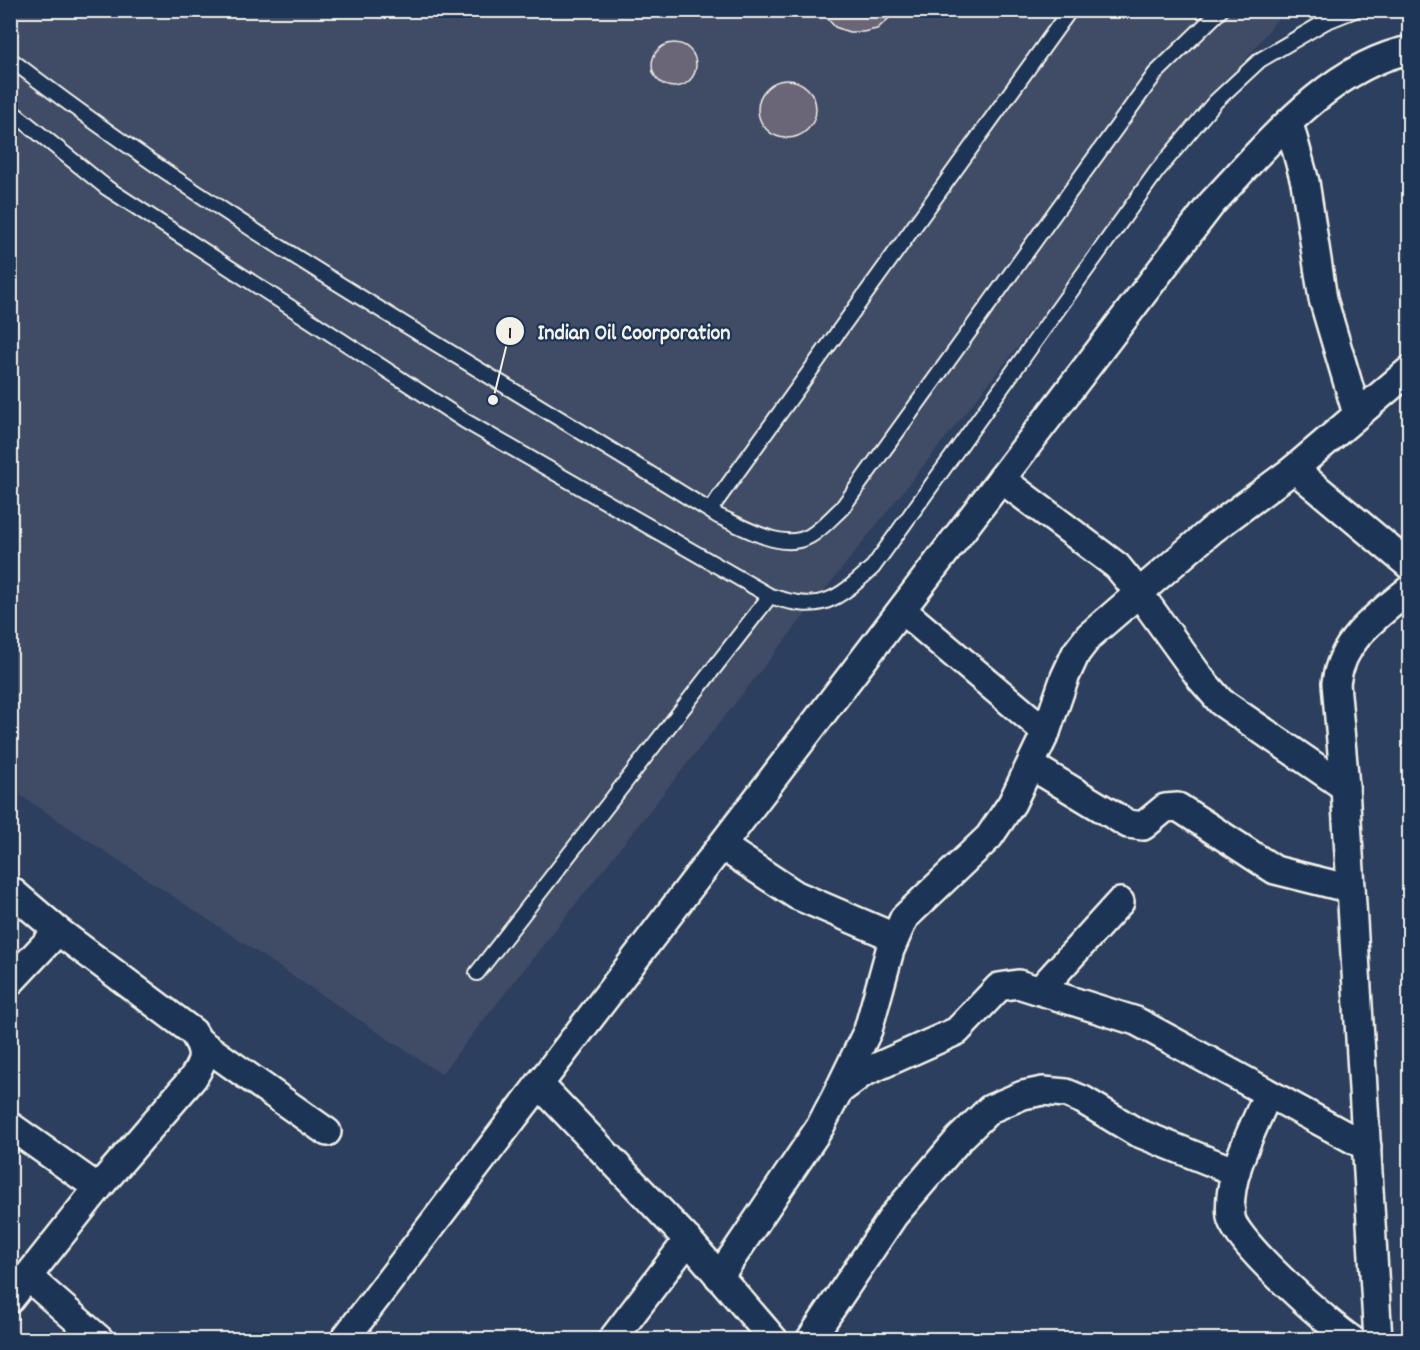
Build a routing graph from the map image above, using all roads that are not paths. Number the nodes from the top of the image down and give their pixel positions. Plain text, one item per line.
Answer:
1 (1070, 10) edge
2 (1221, 10) edge
3 (1355, 10) edge
4 (1410, 50) edge
5 (10, 59) edge
6 (10, 110) edge
7 (1289, 123) junction
8 (1410, 370) edge
9 (1357, 414) junction
10 (1294, 469) junction
11 (1001, 479) junction
12 (710, 510) junction
13 (1410, 566) edge
14 (1410, 589) edge
15 (1139, 593) junction
16 (770, 596) junction
17 (902, 610) junction
18 (1046, 732) junction
19 (1032, 766) junction
20 (1345, 787) junction
21 (722, 846) junction
22 (1351, 889) junction
23 (10, 890) edge
24 (1120, 902) dead end
25 (58, 931) junction
26 (894, 937) junction
27 (477, 973) dead end
28 (10, 982) edge
29 (1041, 990) junction
30 (201, 1043) junction
31 (540, 1085) junction
32 (838, 1092) junction
33 (1267, 1095) junction
34 (10, 1126) edge
35 (327, 1132) dead end
36 (1367, 1147) junction
37 (1236, 1173) junction
38 (98, 1188) junction
39 (688, 1240) junction
40 (28, 1276) junction
41 (719, 1277) junction
42 (10, 1299) edge
43 (1336, 1335) edge
44 (100, 1340) edge
45 (345, 1340) edge
46 (612, 1340) edge
47 (774, 1340) edge
48 (810, 1340) edge
49 (1378, 1340) edge

1 - 12 lane
2 - 12 lane
3 - 16 lane
4 - 7 street
5 - 12 lane
6 - 16 lane
7 - 9 street
7 - 11 street
8 - 9 street
9 - 10 street
10 - 13 street
10 - 15 street
11 - 15 street
11 - 17 street
14 - 20 street
15 - 18 street
15 - 20 street
16 - 27 lane
17 - 18 street
17 - 21 street
18 - 19 street
19 - 22 street
19 - 26 street
20 - 22 street
21 - 26 street
21 - 31 street
22 - 36 street
23 - 25 street
24 - 29 street
25 - 28 street
25 - 30 street
26 - 32 street
29 - 32 street
29 - 33 street
30 - 35 street
30 - 38 street
31 - 39 street
31 - 45 street
32 - 41 street
33 - 36 street
33 - 37 street
34 - 38 street
36 - 49 street
37 - 43 street
37 - 48 street
38 - 40 street
39 - 41 street
39 - 46 street
40 - 42 street
40 - 44 street
41 - 47 street

